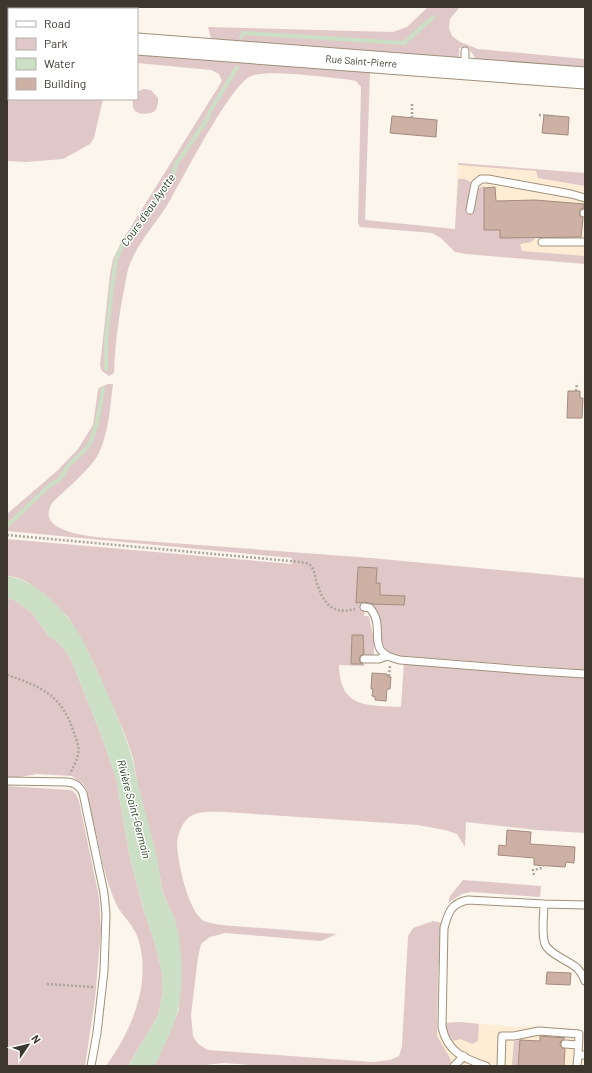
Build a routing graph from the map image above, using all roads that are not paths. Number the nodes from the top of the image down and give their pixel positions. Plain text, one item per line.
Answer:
1 (138, 44) edge
2 (585, 78) edge
3 (585, 198) edge
4 (470, 210) dead end
5 (542, 242) dead end
6 (585, 242) edge
7 (364, 607) road end
8 (387, 656) junction
9 (364, 659) dead end
10 (585, 674) edge
11 (7, 781) edge
12 (544, 904) junction
13 (585, 905) edge
14 (585, 981) edge
15 (565, 1044) dead end
16 (578, 1045) junction
17 (581, 1055) edge
18 (464, 1056) junction
19 (91, 1066) edge
20 (454, 1066) edge
21 (486, 1066) edge
22 (501, 1066) edge
23 (577, 1066) edge

1 - 2 main road, Rue Saint-Pierre
3 - 4 lane
5 - 6 lane
7 - 8 lane
8 - 9 lane
8 - 10 lane
11 - 19 lane
12 - 13 lane
12 - 14 lane
12 - 18 lane
15 - 16 lane
16 - 17 lane
16 - 22 lane
17 - 23 lane
18 - 20 lane
18 - 21 lane

